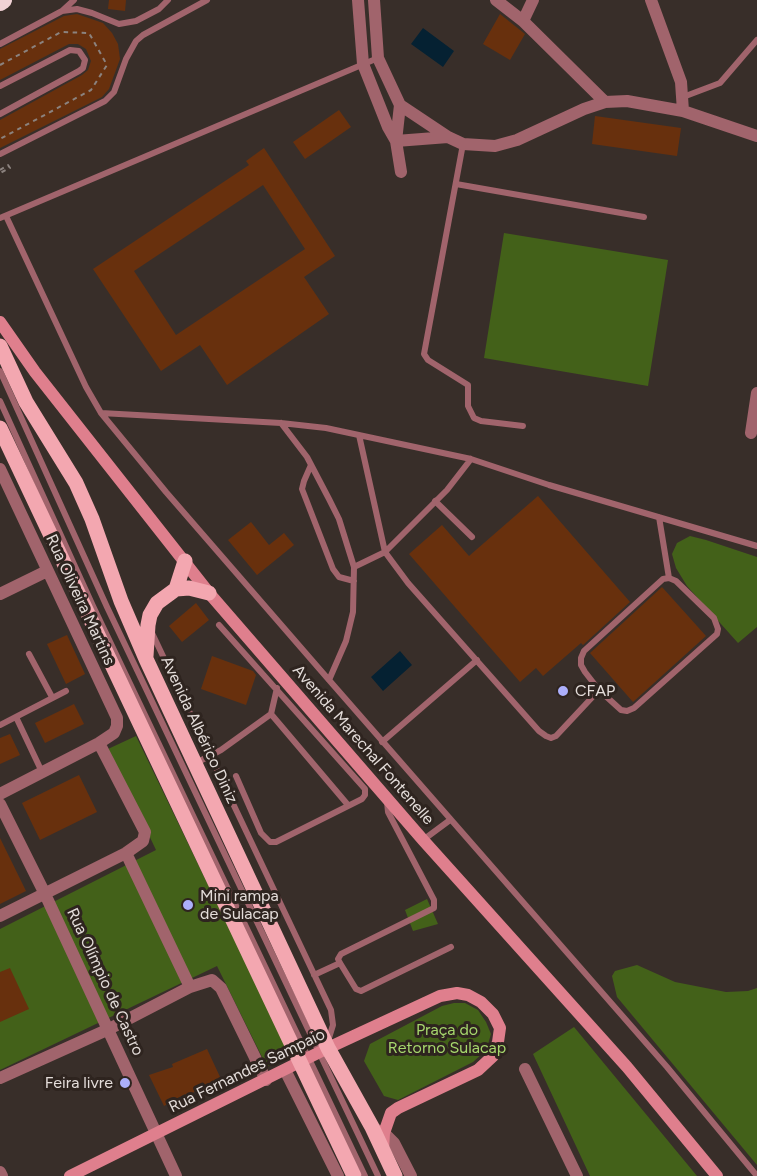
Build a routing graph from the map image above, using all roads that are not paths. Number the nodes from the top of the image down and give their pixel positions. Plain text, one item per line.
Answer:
1 (74, 0) edge
2 (168, 0) edge
3 (207, 0) edge
4 (358, 0) edge
5 (374, 0) edge
6 (496, 0) edge
7 (533, 0) edge
8 (651, 0) edge
9 (62, 10) junction
10 (523, 21) junction
11 (757, 40) edge
12 (0, 44) edge
13 (378, 58) junction
14 (363, 64) junction
15 (0, 86) edge
16 (682, 98) junction
17 (605, 102) junction
18 (400, 105) junction
19 (682, 111) junction
20 (0, 114) edge
21 (757, 136) edge
22 (448, 137) junction
23 (396, 141) junction
24 (463, 144) junction
25 (0, 154) edge
26 (401, 172) dead end
27 (456, 184) junction
28 (3, 217) edge
29 (644, 217) dead end
30 (0, 315) edge
31 (2, 326) edge
32 (0, 346) edge
33 (0, 371) edge
34 (757, 393) edge
35 (0, 401) edge
36 (101, 413) junction
37 (281, 423) junction
38 (523, 426) dead end
39 (0, 428) edge
40 (751, 433) dead end
41 (359, 435) junction
42 (14, 459) junction
43 (471, 459) junction
44 (311, 465) junction
45 (0, 469) edge
46 (3, 483) edge
47 (435, 501) junction
48 (659, 517) junction
49 (472, 537) dead end
50 (757, 546) edge
51 (385, 552) junction
52 (185, 561) junction
53 (354, 567) junction
54 (47, 571) junction
55 (669, 578) junction
56 (354, 581) junction
57 (176, 589) junction
58 (209, 593) junction
59 (0, 594) edge
60 (219, 624) dead end
61 (147, 625) junction
62 (29, 654) dead end
63 (146, 659) junction
64 (477, 660) junction
65 (329, 680) junction
66 (277, 688) junction
67 (599, 690) junction
68 (66, 691) dead end
69 (52, 697) junction
70 (272, 714) junction
71 (16, 717) junction
72 (0, 725) edge
73 (382, 742) junction
74 (99, 743) junction
75 (211, 756) junction
76 (195, 764) junction
77 (42, 773) junction
78 (236, 776) dead end
79 (0, 794) edge
80 (387, 798) junction
81 (0, 804) edge
82 (348, 805) junction
83 (450, 820) junction
84 (423, 840) junction
85 (126, 853) junction
86 (45, 894) junction
87 (0, 916) edge
88 (451, 947) dead end
89 (340, 963) junction
90 (314, 975) junction
91 (190, 987) junction
92 (109, 1029) junction
93 (317, 1053) junction
94 (525, 1069) dead end
95 (285, 1070) junction
96 (0, 1078) edge
97 (266, 1080) junction
98 (378, 1130) junction
99 (158, 1134) junction
100 (0, 1172) edge
101 (2, 1176) edge
102 (70, 1176) edge
103 (176, 1176) edge
104 (338, 1176) edge
105 (354, 1176) edge
106 (365, 1176) edge
107 (378, 1176) edge
108 (395, 1176) edge
109 (411, 1176) edge
110 (577, 1176) edge
111 (717, 1176) edge
112 (757, 1176) edge

1 - 9 lane
2 - 9 lane
3 - 25 lane
4 - 14 street
5 - 13 street
6 - 10 street
7 - 10 street
8 - 16 street
9 - 12 lane
10 - 17 street
11 - 16 lane
13 - 14 lane
13 - 18 street
14 - 23 street
14 - 28 lane
15 - 20 lane
16 - 19 street
17 - 19 street
17 - 24 street
18 - 22 street
18 - 23 street
19 - 21 street
22 - 23 street
22 - 24 street
23 - 26 street
24 - 27 lane
27 - 29 lane
27 - 38 lane
28 - 36 lane
30 - 31 lane
31 - 52 main road, Avenida Marechal Fontenelle
32 - 63 main road, Avenida Albérico Diniz
33 - 93 lane
34 - 40 street
35 - 93 lane
36 - 37 lane
36 - 65 lane
37 - 41 lane
37 - 44 lane
39 - 42 main road, Avenida Albérico Diniz
41 - 43 lane
41 - 51 lane
42 - 46 street
42 - 93 main road, Avenida Albérico Diniz
43 - 47 lane
43 - 48 lane
44 - 53 lane
44 - 56 lane
45 - 46 street, Rua Oliveira Martins
46 - 54 street, Rua Oliveira Martins
47 - 49 lane
47 - 51 lane
48 - 50 lane
48 - 55 lane
51 - 53 lane
51 - 64 lane
52 - 57 main road
52 - 58 main road, Avenida Marechal Fontenelle
53 - 56 lane
54 - 59 street
54 - 74 street, Rua Oliveira Martins
55 - 67 lane
55 - 67 lane
56 - 65 lane
57 - 58 main road
57 - 61 main road
58 - 80 main road, Avenida Marechal Fontenelle
60 - 66 lane
61 - 63 main road
61 - 75 lane
62 - 69 lane
63 - 76 main road, Avenida Albérico Diniz
64 - 67 lane
64 - 73 lane
65 - 73 lane
66 - 70 lane
66 - 82 lane
68 - 69 lane
69 - 71 lane
70 - 75 lane
70 - 82 lane
71 - 72 lane
71 - 77 lane
73 - 83 lane
74 - 77 street
74 - 85 street
75 - 76 lane
75 - 90 lane
76 - 93 main road, Avenida Albérico Diniz
77 - 79 street
78 - 82 lane
80 - 84 main road, Avenida Marechal Fontenelle
80 - 89 lane
81 - 86 street, Rua Olímpio de Castro
83 - 84 lane
83 - 112 lane
84 - 111 main road, Avenida Marechal Fontenelle
85 - 86 street
85 - 91 street
86 - 87 street
86 - 92 street, Rua Olímpio de Castro
88 - 89 lane
89 - 90 lane
90 - 93 lane
91 - 92 street
91 - 97 street
92 - 96 street
92 - 99 street, Rua Olímpio de Castro
93 - 95 main road, Rua Fernandes Sampaio
93 - 98 main road, Avenida Albérico Diniz
93 - 98 main road, Rua Fernandes Sampaio
93 - 105 main road, Avenida Albérico Diniz
93 - 106 lane
93 - 107 lane
94 - 110 street
95 - 97 main road, Rua Fernandes Sampaio
95 - 104 street
97 - 99 main road, Rua Fernandes Sampaio
98 - 108 main road, Avenida Albérico Diniz
98 - 109 street, Avenida Albérico Diniz
99 - 102 main road, Rua Fernandes Sampaio
99 - 103 street, Rua Olímpio de Castro
100 - 101 street

